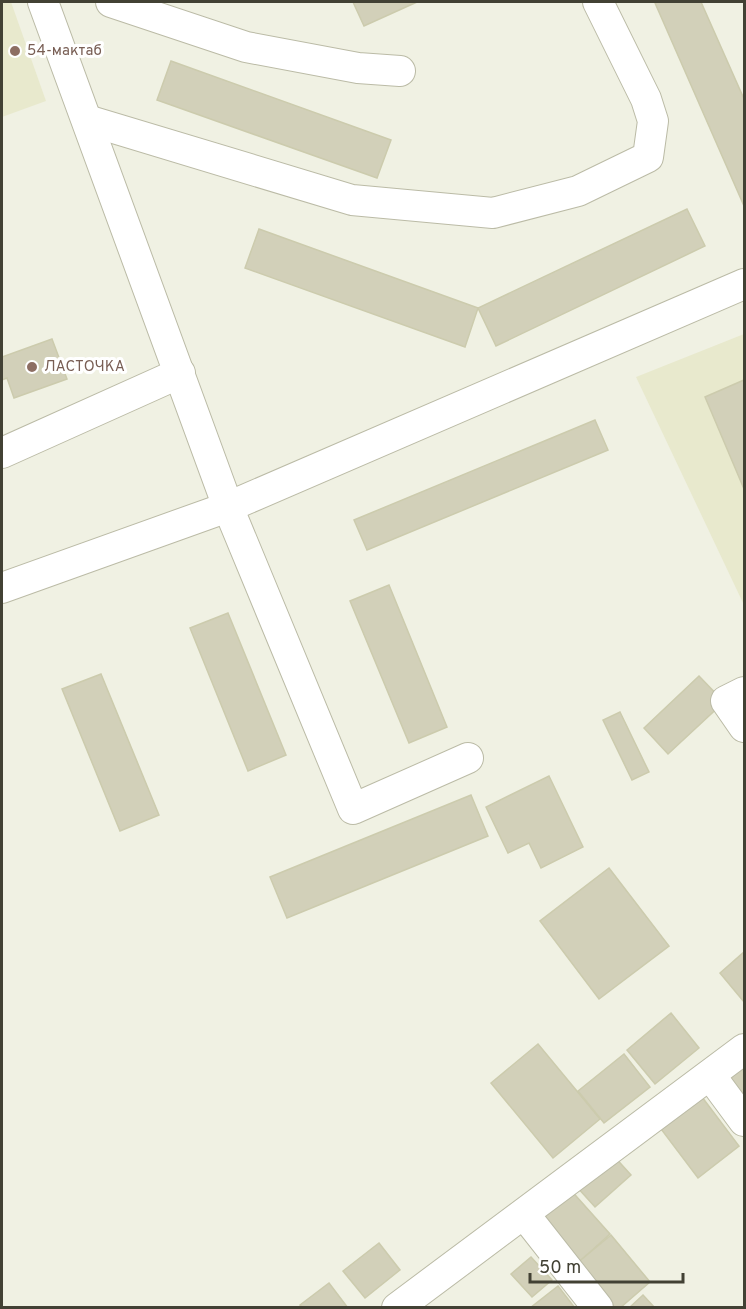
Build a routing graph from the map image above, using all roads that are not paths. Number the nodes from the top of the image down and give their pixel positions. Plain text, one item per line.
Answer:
1 (43, 2) edge
2 (111, 2) edge
3 (598, 2) edge
4 (400, 71) dead end
5 (87, 120) junction
6 (744, 284) edge
7 (180, 373) junction
8 (2, 453) edge
9 (228, 507) junction
10 (2, 588) edge
11 (744, 692) edge
12 (744, 727) edge
13 (468, 758) dead end
14 (744, 1049) edge
15 (710, 1076) junction
16 (744, 1121) edge
17 (524, 1214) junction
18 (397, 1308) edge
19 (598, 1308) edge

1 - 5 street
2 - 4 street
3 - 5 street
5 - 7 street
6 - 9 street
7 - 8 street
7 - 9 street
9 - 10 street
9 - 13 street
11 - 12 street
14 - 15 street
15 - 16 street
15 - 17 street
17 - 18 street
17 - 19 street

